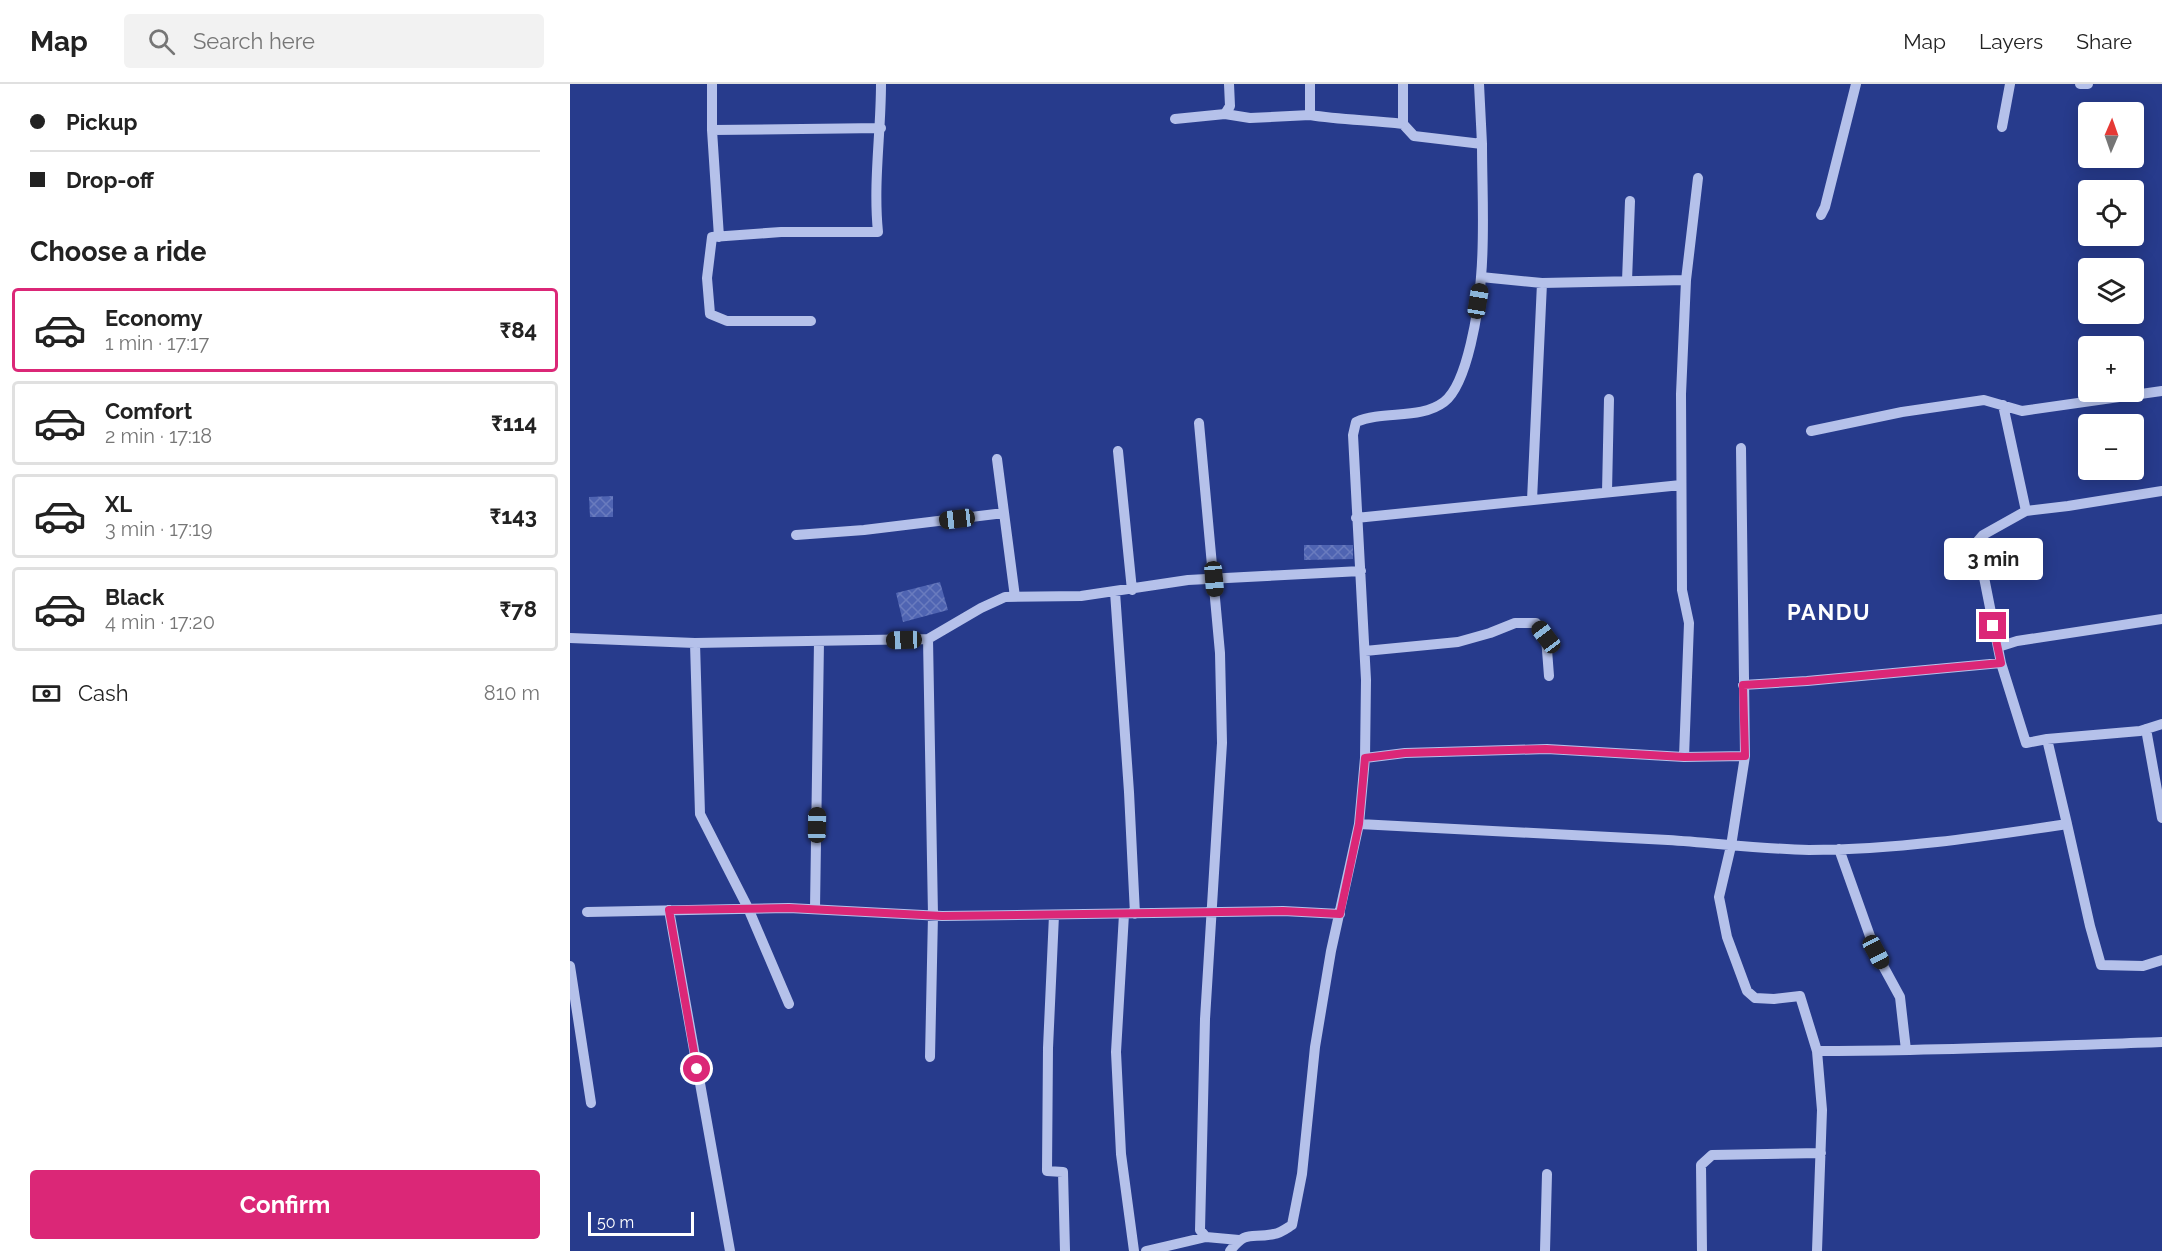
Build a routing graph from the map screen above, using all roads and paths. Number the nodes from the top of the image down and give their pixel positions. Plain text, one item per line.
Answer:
1 (712, 84) edge
2 (881, 84) edge
3 (1229, 84) edge
4 (1310, 84) edge
5 (1403, 84) edge
6 (1479, 84) edge
7 (1856, 84) edge
8 (2010, 84) edge
9 (2080, 84) edge
10 (2088, 84) edge
11 (1225, 114) junction
12 (1310, 115) junction
13 (1175, 119) dead end
14 (1403, 124) junction
15 (2002, 127) dead end
16 (881, 128) junction
17 (712, 130) junction
18 (1482, 144) junction
19 (1698, 178) dead end
20 (1630, 201) dead end
21 (1821, 215) dead end
22 (719, 237) junction
23 (1481, 277) junction
24 (1627, 280) junction
25 (1686, 280) junction
26 (1542, 283) junction
27 (811, 321) dead end
28 (2162, 391) edge
29 (1609, 399) dead end
30 (2003, 405) junction
31 (1199, 423) dead end
32 (1811, 431) dead end
33 (1742, 448) dead end
34 (1118, 451) dead end
35 (997, 459) dead end
36 (1681, 485) junction
37 (2162, 490) edge
38 (1607, 492) junction
39 (1532, 500) junction
40 (2026, 511) junction
41 (1004, 513) junction
42 (1356, 518) junction
43 (796, 535) dead end
44 (1360, 571) junction
45 (1214, 579) junction
46 (1132, 590) junction
47 (1115, 592) junction
48 (1015, 597) junction
49 (2162, 620) edge
50 (570, 638) edge
51 (928, 639) junction
52 (819, 641) junction
53 (695, 643) junction
54 (1998, 647) junction
55 (1365, 651) junction
56 (2001, 663) junction
57 (1549, 675) dead end
58 (1743, 685) junction
59 (2162, 724) edge
60 (2146, 729) junction
61 (2047, 740) junction
62 (1745, 756) junction
63 (1684, 757) junction
64 (1365, 758) junction
65 (2162, 818) edge
66 (1359, 824) junction
67 (2067, 824) junction
68 (1731, 846) junction
69 (1839, 849) junction
70 (748, 908) junction
71 (815, 909) junction
72 (669, 910) junction
73 (587, 912) dead end
74 (1211, 913) junction
75 (1124, 914) junction
76 (1136, 914) junction
77 (1340, 914) junction
78 (933, 915) junction
79 (1054, 915) junction
80 (2162, 960) edge
81 (570, 966) edge
82 (789, 1004) dead end
83 (2162, 1042) edge
84 (1906, 1050) junction
85 (1817, 1051) junction
86 (930, 1057) dead end
87 (591, 1103) dead end
88 (1821, 1153) junction
89 (1546, 1174) dead end
90 (1206, 1237) junction
91 (1239, 1240) junction
92 (730, 1251) edge
93 (1065, 1251) edge
94 (1134, 1251) edge
95 (1146, 1251) edge
96 (1230, 1251) edge
97 (1545, 1251) edge
98 (1702, 1251) edge
99 (1817, 1251) edge

1 - 17 street
2 - 16 street
3 - 11 street
4 - 12 street
5 - 14 street
6 - 18 street
7 - 21 street
8 - 15 street
9 - 10 street
11 - 12 street
11 - 13 street
12 - 14 street
14 - 18 street
16 - 17 street
16 - 22 street
17 - 22 street
18 - 23 street
19 - 25 street
20 - 24 street
22 - 27 street
23 - 26 street
23 - 42 street
24 - 25 street
24 - 26 street
25 - 36 street
26 - 39 street
28 - 30 street
29 - 38 street
30 - 32 street
30 - 40 street
31 - 45 street
33 - 58 street
34 - 46 street
35 - 41 street
36 - 38 street
36 - 63 street
37 - 40 street
38 - 39 street
39 - 42 street
40 - 54 street
41 - 43 street
41 - 48 street
42 - 44 street
44 - 45 street
44 - 55 street
45 - 46 street
45 - 74 street
46 - 47 street
47 - 48 street
47 - 76 street
48 - 51 street
49 - 54 street
50 - 53 street
51 - 52 street
51 - 78 street
52 - 53 street
52 - 71 street
53 - 70 street
54 - 56 street
55 - 57 street
55 - 64 street
56 - 58 street
56 - 61 street
58 - 62 street
59 - 60 street
60 - 61 street
60 - 65 street
61 - 67 street
62 - 63 street
62 - 68 street
63 - 64 street
64 - 66 street
66 - 68 street
66 - 77 street
67 - 69 street
67 - 80 street
68 - 69 street
68 - 85 street
69 - 84 street
70 - 71 street
70 - 72 street
70 - 82 street
71 - 78 street
72 - 73 street
72 - 92 street
74 - 76 street
74 - 77 street
74 - 90 street
75 - 76 street
75 - 79 street
75 - 94 street
77 - 91 street
78 - 79 street
78 - 86 street
79 - 93 street
81 - 87 street
83 - 84 street
84 - 85 street
85 - 88 street
88 - 98 street
88 - 99 street
89 - 97 street
90 - 91 street
90 - 95 street
91 - 96 street

